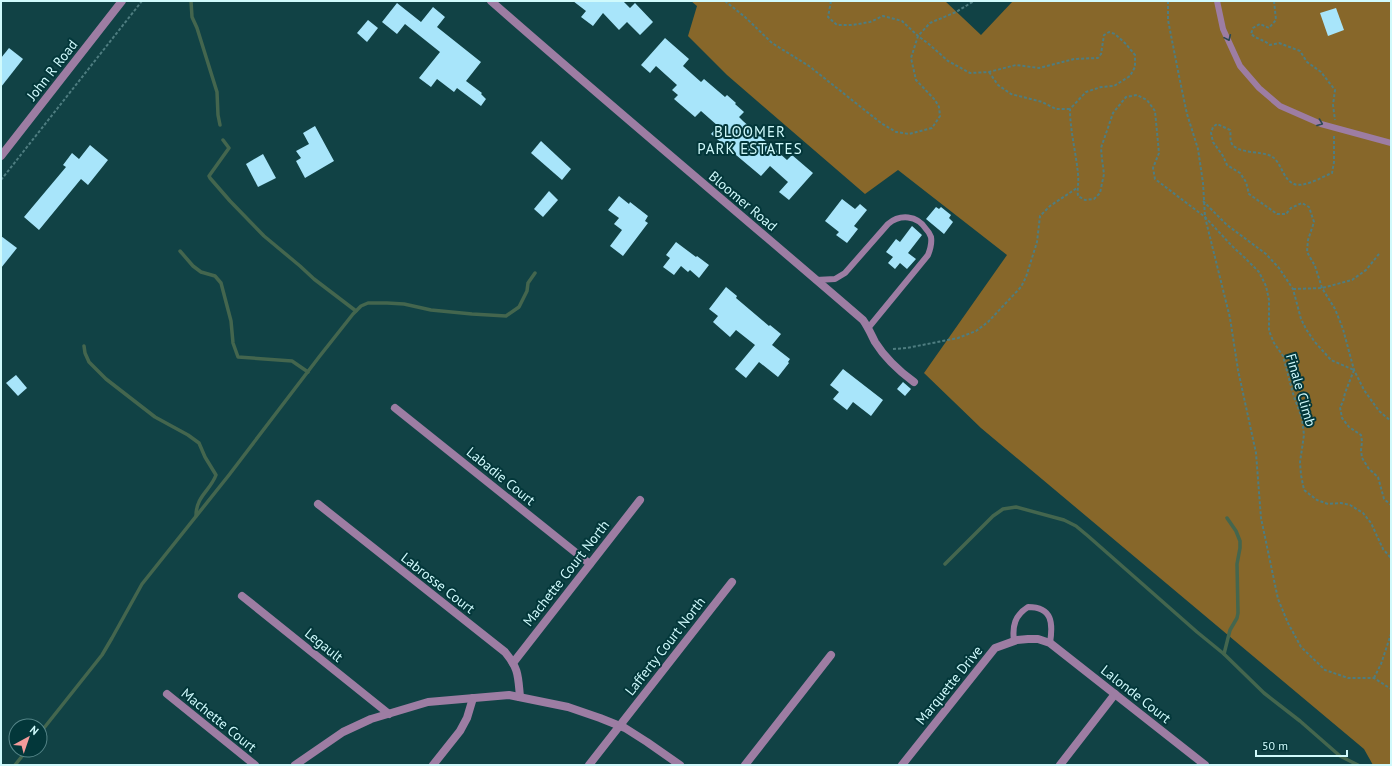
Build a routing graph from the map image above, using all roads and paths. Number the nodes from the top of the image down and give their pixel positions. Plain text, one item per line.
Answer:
1 (122, 1) edge
2 (142, 1) edge
3 (491, 1) edge
4 (724, 1) edge
5 (831, 1) edge
6 (974, 1) edge
7 (1168, 1) edge
8 (1217, 1) edge
9 (1274, 1) edge
10 (918, 36) junction
11 (989, 72) junction
12 (1070, 109) junction
13 (1334, 128) junction
14 (1391, 143) edge
15 (1, 156) edge
16 (1, 180) edge
17 (1077, 188) junction
18 (1203, 201) junction
19 (1205, 218) junction
20 (1379, 254) dead end
21 (816, 280) junction
22 (1322, 288) junction
23 (1293, 289) junction
24 (869, 327) junction
25 (891, 349) dead end
26 (1354, 370) junction
27 (914, 382) dead end
28 (395, 408) dead end
29 (1391, 421) edge
30 (640, 500) dead end
31 (318, 504) dead end
32 (1391, 505) edge
33 (1391, 558) edge
34 (590, 564) junction
35 (732, 582) dead end
36 (242, 596) dead end
37 (1391, 634) edge
38 (1014, 640) junction
39 (1050, 643) junction
40 (831, 655) dead end
41 (513, 663) junction
42 (1374, 678) junction
43 (1391, 689) edge
44 (167, 694) dead end
45 (1115, 694) junction
46 (520, 697) junction
47 (473, 698) junction
48 (389, 714) junction
49 (619, 726) junction
50 (255, 765) edge
51 (295, 765) edge
52 (433, 765) edge
53 (589, 765) edge
54 (680, 765) edge
55 (745, 765) edge
56 (902, 765) edge
57 (1060, 765) edge
58 (1205, 765) edge

1 - 15 street, John R Road
2 - 16 path
3 - 21 street, Bloomer Road
4 - 10 path
5 - 10 path
6 - 10 path
7 - 18 path
8 -> 13 lane
9 - 13 path
10 - 11 path
11 - 12 path
11 - 12 path
12 - 17 path
13 - 14 lane
13 - 22 path
17 - 19 path, Finale Climb
17 - 25 path
18 - 19 path
18 - 23 path
19 - 33 path, Finale Climb
19 - 42 path
20 - 22 path
21 - 24 street, Bloomer Road
21 - 24 lane
22 - 23 path
22 - 26 path
23 - 26 path
24 - 27 street, Bloomer Road
26 - 29 path
26 - 32 path
28 - 34 street, Labadie Court
30 - 34 street, Machette Court North
31 - 41 street, Labrosse Court
34 - 41 street, Machette Court North
35 - 49 street, Lafferty Court North
36 - 48 street, Legault
37 - 42 path
38 - 39 street, Marquette Drive
38 - 39 lane
38 - 56 street, Marquette Drive
39 - 45 street, Lalonde Court
40 - 55 street
41 - 46 street, Labrosse Court
42 - 43 path
44 - 50 street, Machette Court
45 - 57 street
45 - 58 street, Lalonde Court
46 - 47 street
46 - 49 street
47 - 48 street
47 - 52 street
48 - 51 street
49 - 53 street, Lafferty Court North
49 - 54 street

